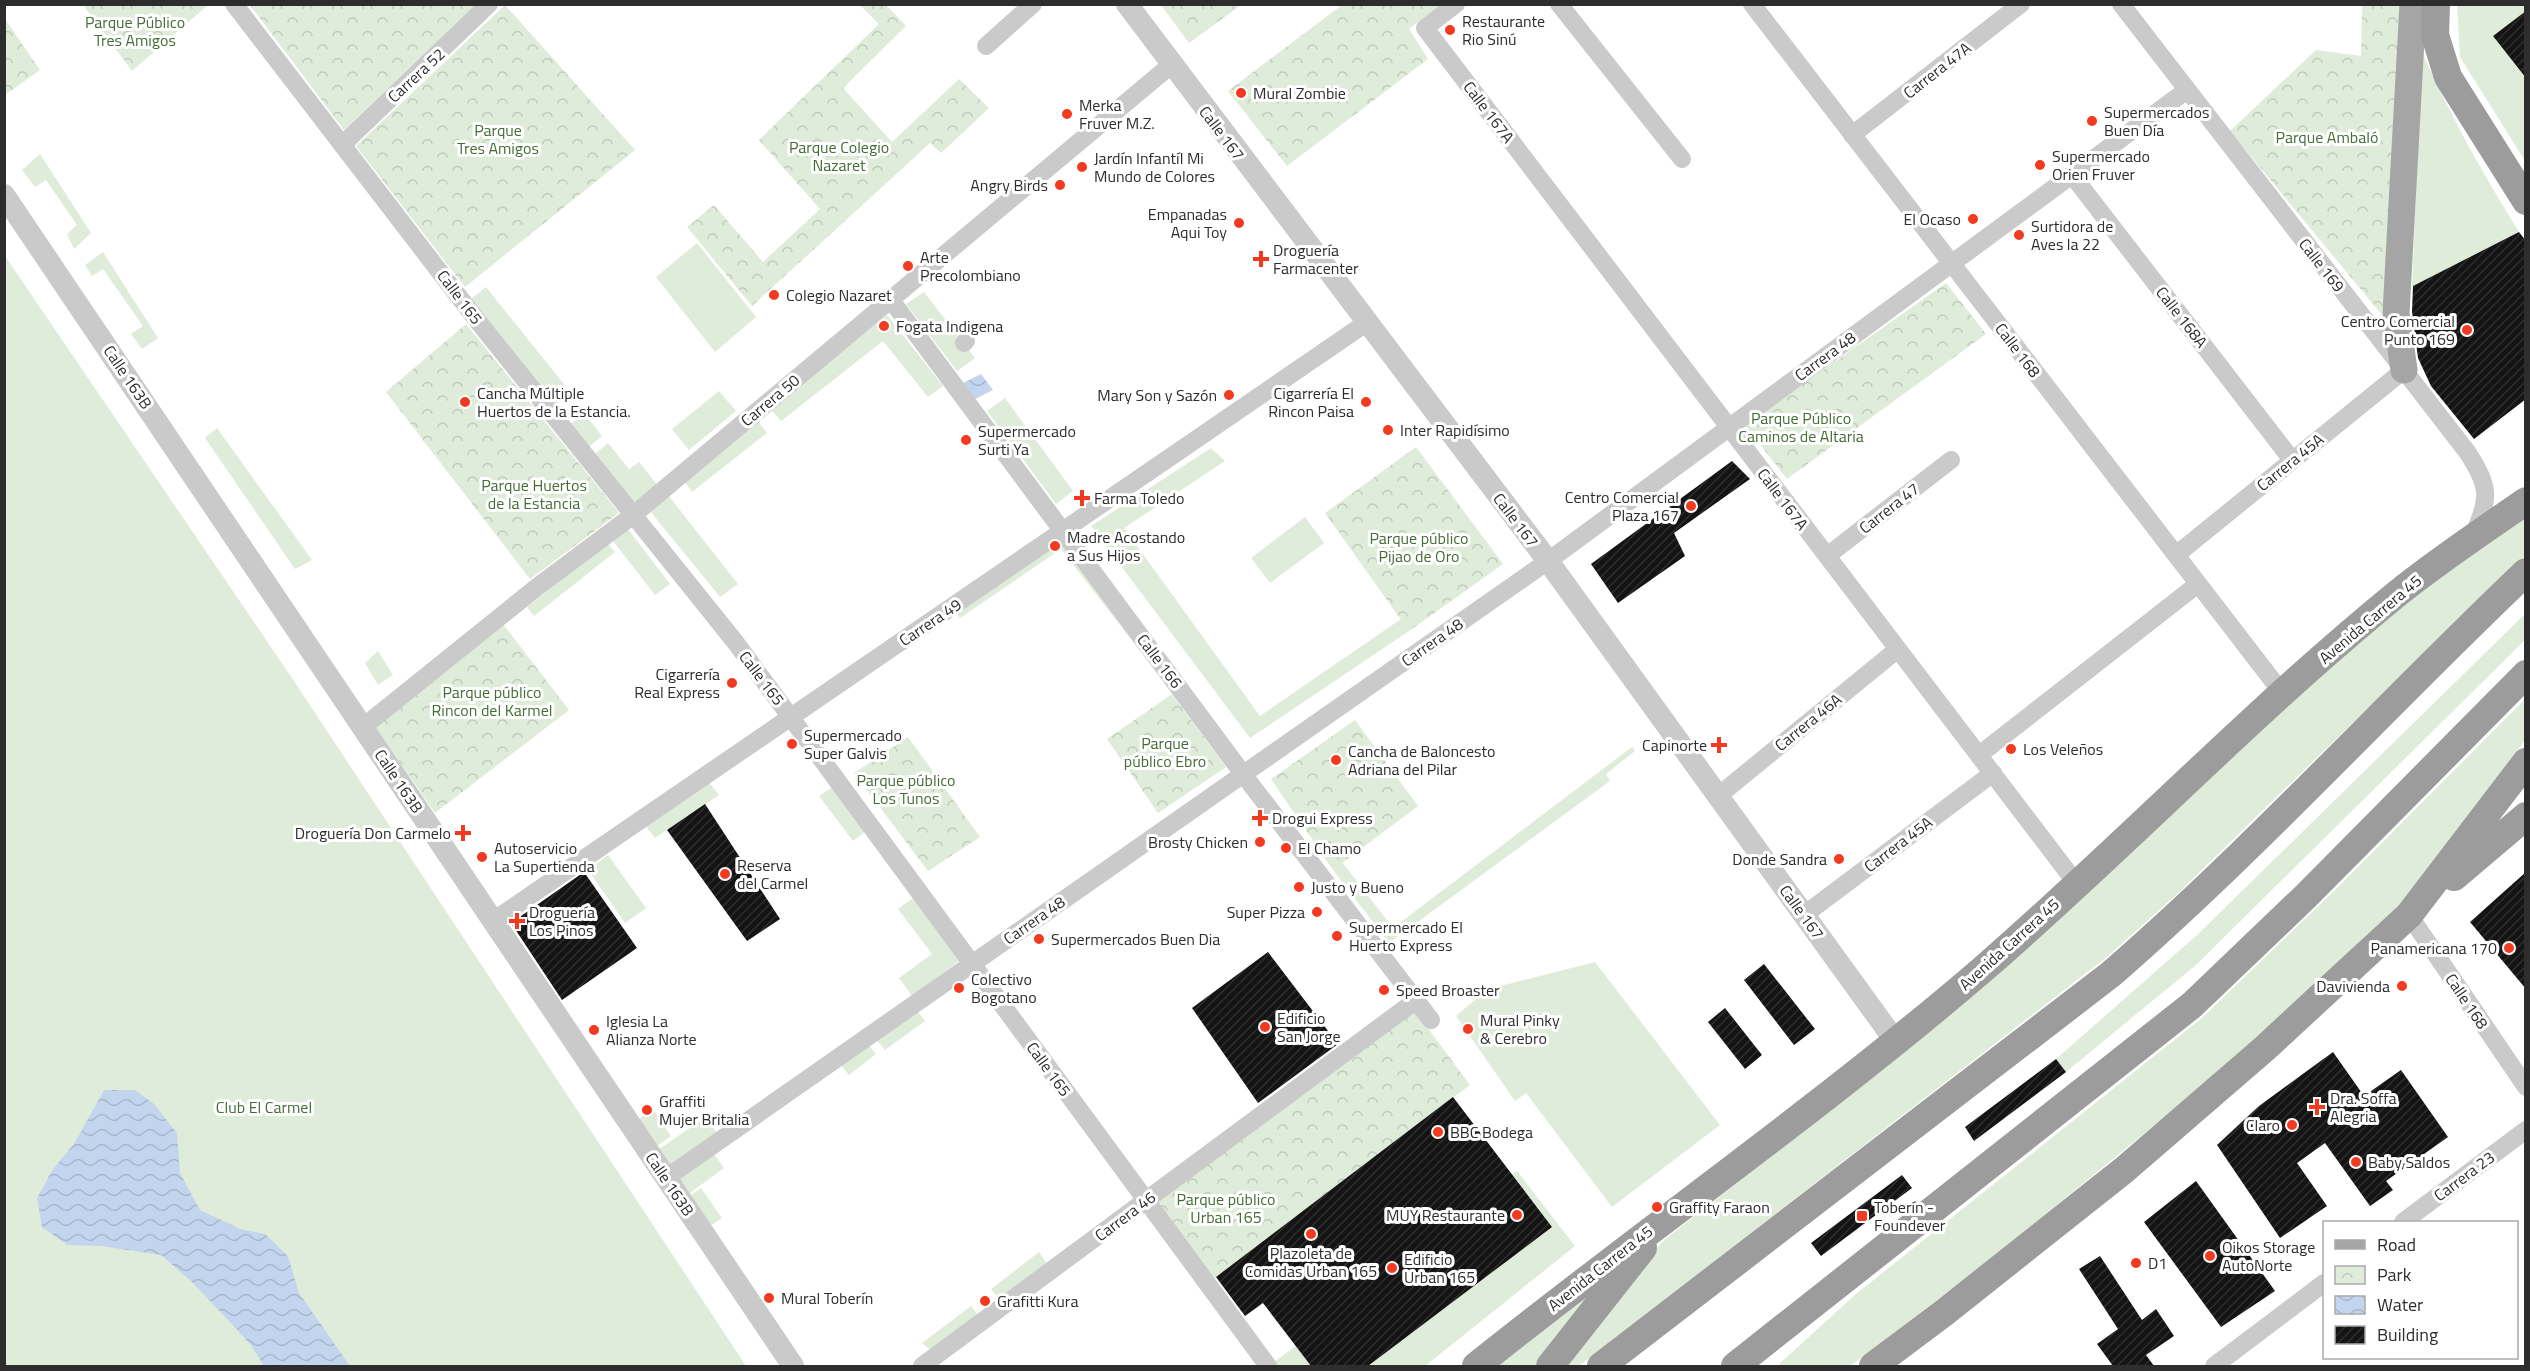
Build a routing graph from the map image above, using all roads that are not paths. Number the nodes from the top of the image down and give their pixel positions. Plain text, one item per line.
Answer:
1 (234, 4) edge
2 (489, 4) edge
3 (1033, 4) edge
4 (1127, 4) edge
5 (1456, 4) edge
6 (1559, 4) edge
7 (1752, 4) edge
8 (2021, 4) edge
9 (2121, 4) edge
10 (2414, 4) edge
11 (2436, 4) edge
12 (986, 46) dead end
13 (1171, 65) junction
14 (2187, 90) junction
15 (1852, 135) junction
16 (342, 145) junction
17 (1682, 159) dead end
18 (2072, 175) junction
19 (4, 195) edge
20 (2526, 201) edge
21 (1951, 263) junction
22 (891, 300) junction
23 (1366, 323) junction
24 (2403, 370) junction
25 (1729, 428) junction
26 (1951, 460) dead end
27 (2292, 460) junction
28 (2526, 501) edge
29 (632, 516) junction
30 (1062, 531) junction
31 (2473, 537) junction
32 (2176, 555) junction
33 (1827, 556) junction
34 (1548, 561) junction
35 (2526, 572) edge
36 (2198, 584) junction
37 (1898, 649) junction
38 (2526, 674) edge
39 (2283, 694) junction
40 (791, 717) junction
41 (363, 727) junction
42 (1979, 755) junction
43 (2526, 762) edge
44 (1993, 773) junction
45 (1244, 774) junction
46 (1718, 795) junction
47 (2526, 816) edge
48 (2076, 884) junction
49 (1804, 915) junction
50 (2409, 915) junction
51 (493, 921) junction
52 (972, 964) junction
53 (1415, 1001) junction
54 (1431, 1020) dead end
55 (1896, 1042) junction
56 (2526, 1087) edge
57 (2526, 1130) edge
58 (666, 1178) junction
59 (1146, 1201) junction
60 (1671, 1213) junction
61 (2404, 1221) edge
62 (2323, 1284) edge
63 (793, 1366) edge
64 (922, 1366) edge
65 (1268, 1366) edge
66 (1476, 1366) edge
67 (1550, 1366) edge
68 (1601, 1366) edge
69 (1735, 1366) edge
70 (1873, 1366) edge
71 (2214, 1366) edge

1 - 16 street, Calle 165
2 - 16 street, Carrera 52
3 - 12 street
4 - 13 street, Calle 167
5 - 25 street, Calle 167A
6 - 17 street
7 - 15 street, Calle 168
8 - 15 street, Carrera 47A
9 - 14 street, Calle 169
10 - 24 main road
11 - 20 highway
13 - 22 street, Carrera 50
13 - 23 street, Calle 167
14 - 18 street, Carrera 48
14 - 24 street, Calle 169
15 - 21 street, Calle 168
16 - 29 street, Calle 165
18 - 21 street, Carrera 48
18 - 27 street, Calle 168A
19 - 41 street, Calle 163B
21 - 25 street, Carrera 48
21 - 32 street, Calle 168
22 - 29 street, Carrera 50
22 - 30 street, Calle 166
23 - 30 street, Carrera 49
23 - 34 street, Calle 167
24 - 27 street, Carrera 45A
24 - 31 street, Calle 169
25 - 33 street, Calle 167A
25 - 34 street, Carrera 48
26 - 33 street, Carrera 47
27 - 32 street, Carrera 45A
28 - 31 highway, Avenida Carrera 45
29 - 40 street, Calle 165
29 - 41 street, Carrera 50
30 - 40 street, Carrera 49
30 - 45 street, Calle 166
31 - 39 highway, Avenida Carrera 45
32 - 36 street, Calle 168
33 - 37 street, Calle 167A
34 - 45 street, Carrera 48
34 - 46 street, Calle 167
35 - 68 highway
36 - 39 street, Calle 168
36 - 42 street
37 - 42 street, Calle 167A
37 - 46 street, Carrera 46A
38 - 69 highway
39 - 48 highway, Avenida Carrera 45
40 - 51 street, Carrera 49
40 - 52 street, Calle 165
41 - 51 street, Calle 163B
42 - 44 street, Calle 167A
43 - 50 highway
44 - 48 street, Calle 167A
44 - 49 street, Carrera 45A
45 - 52 street, Carrera 48
45 - 53 street, Calle 166
46 - 49 street, Calle 167
47 - 50 highway
48 - 55 highway, Avenida Carrera 45
49 - 55 street, Calle 167
50 - 56 street, Calle 168
50 - 70 highway
51 - 58 street, Calle 163B
52 - 58 street, Carrera 48
52 - 59 street, Calle 165
53 - 54 street, Calle 166
53 - 59 street, Carrera 46
55 - 60 highway, Avenida Carrera 45
57 - 61 street, Carrera 23
58 - 63 street, Calle 163B
59 - 64 street, Carrera 46
59 - 65 street, Calle 165
60 - 66 highway, Avenida Carrera 45
60 - 67 highway
62 - 71 street

